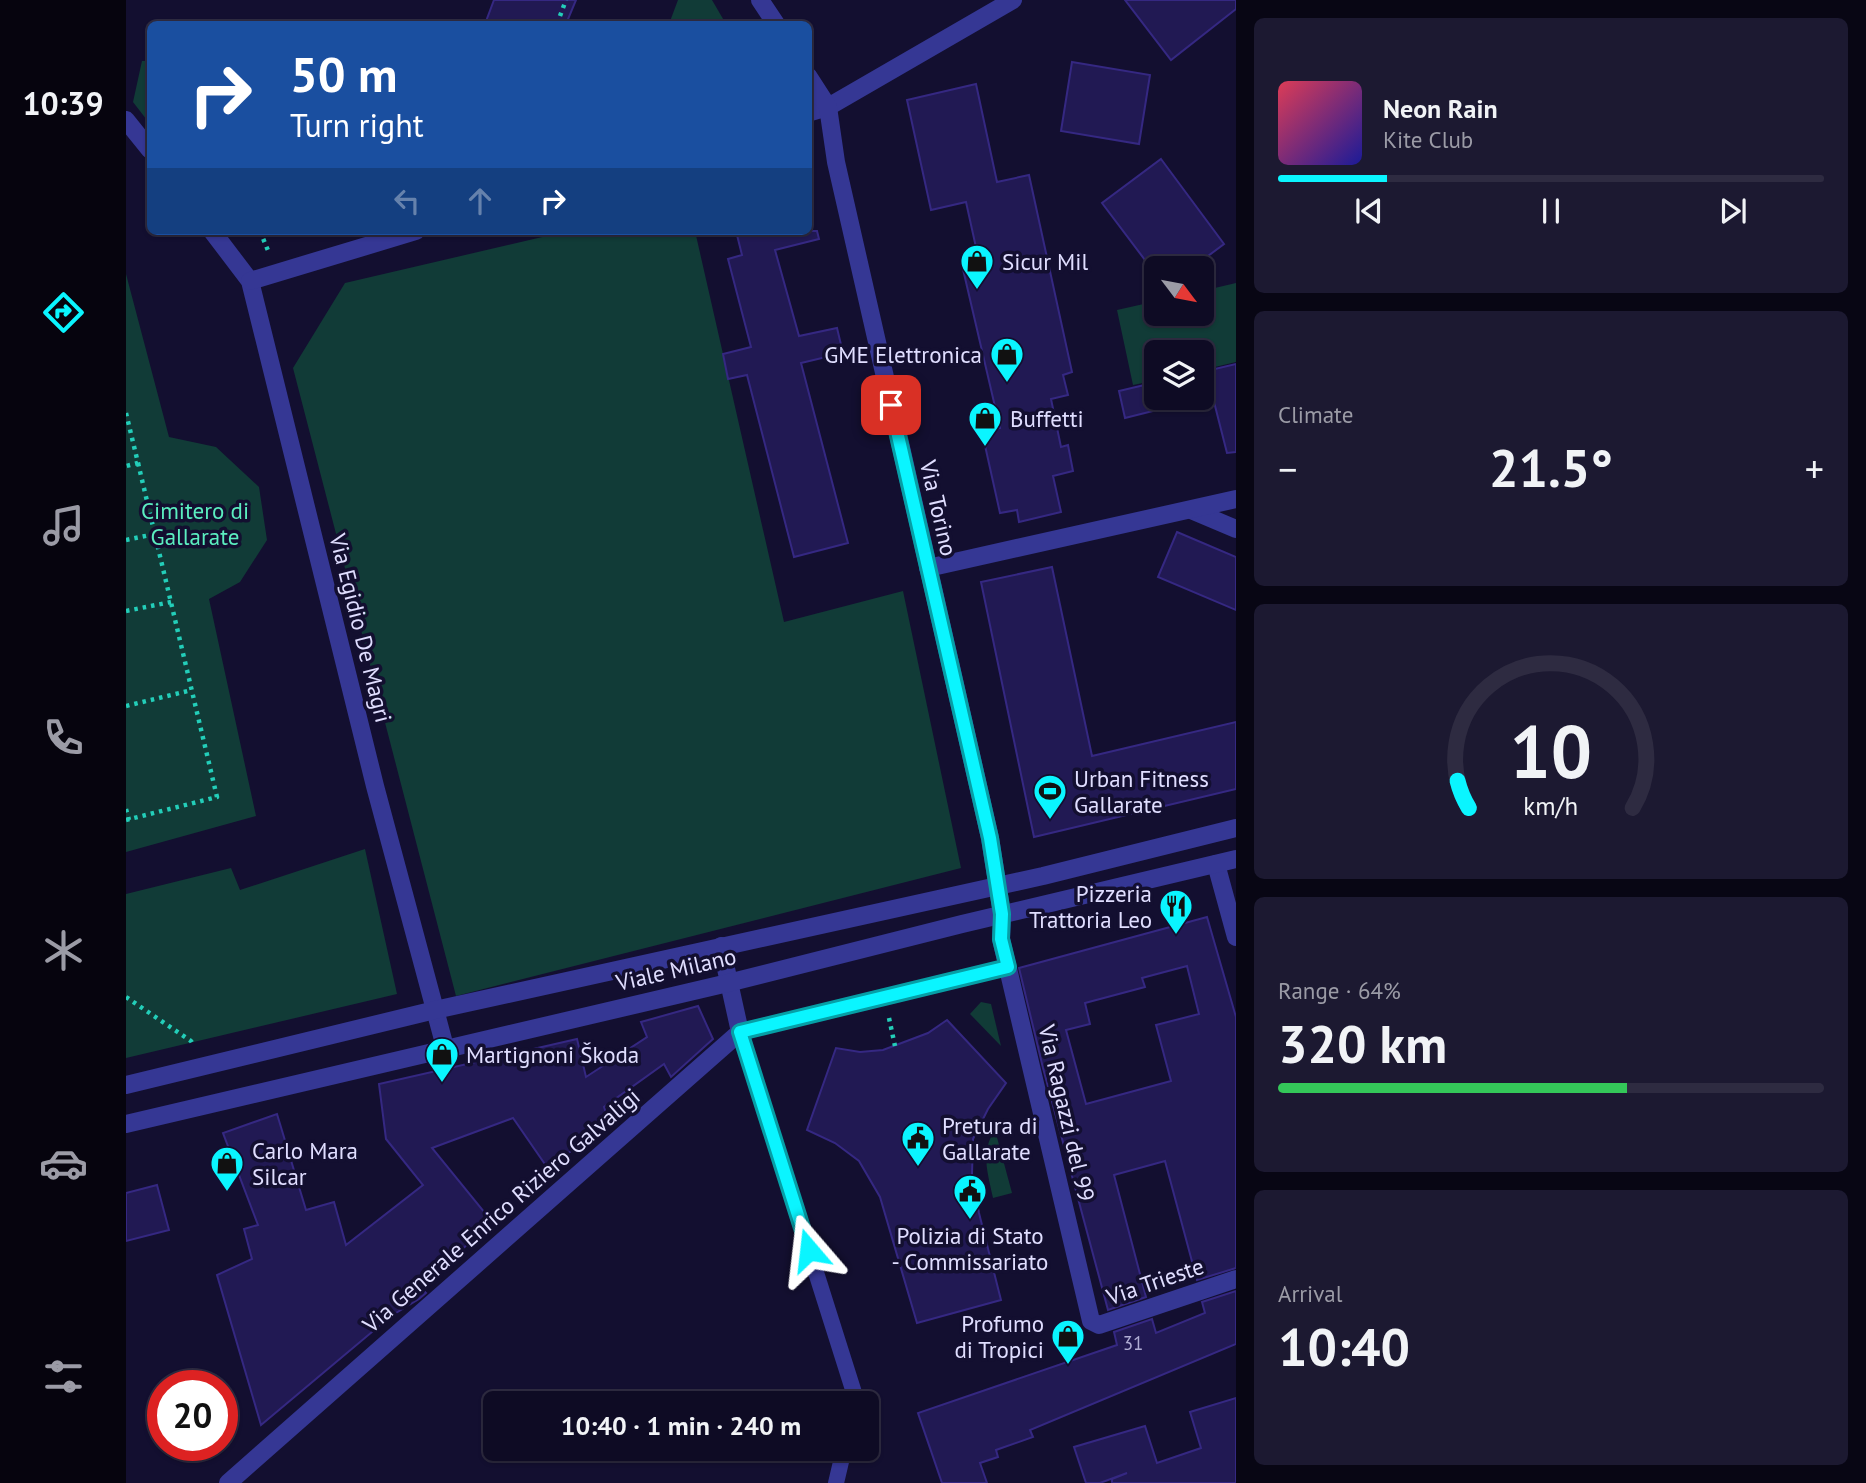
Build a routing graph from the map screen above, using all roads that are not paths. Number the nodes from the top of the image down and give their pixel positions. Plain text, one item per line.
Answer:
1 (760, 0) edge
2 (1013, 0) edge
3 (774, 21) edge
4 (812, 82) edge
5 (828, 107) junction
6 (812, 112) edge
7 (126, 120) edge
8 (147, 146) edge
9 (215, 235) edge
10 (403, 235) edge
11 (250, 281) junction
12 (1236, 499) edge
13 (1191, 510) junction
14 (1236, 529) edge
15 (928, 568) junction
16 (1236, 828) edge
17 (1236, 859) edge
18 (1216, 864) junction
19 (997, 887) junction
20 (1002, 914) junction
21 (1236, 937) edge
22 (721, 946) junction
23 (1008, 967) junction
24 (728, 983) junction
25 (435, 1010) junction
26 (740, 1032) junction
27 (445, 1047) junction
28 (126, 1085) edge
29 (126, 1124) edge
30 (1236, 1279) edge
31 (1091, 1321) joint
32 (853, 1391) edge
33 (841, 1461) edge
34 (228, 1483) edge
35 (836, 1483) edge

1 - 3 street
2 - 5 street
4 - 5 street, Via Torino
5 - 6 street
5 - 15 street, Via Torino
7 - 8 street
9 - 11 street, Via Egidio De Magri
10 - 11 street
11 - 25 street, Via Egidio De Magri
12 - 13 street
13 - 14 street
13 - 15 street
15 - 19 street, Via Torino
16 - 19 street, Viale Milano
17 - 18 street, Viale Milano
18 - 20 street, Viale Milano
18 - 21 street
19 - 20 street, Via Torino
19 - 22 street, Viale Milano
20 - 23 street, Via Ragazzi del 99
20 - 24 street, Viale Milano
22 - 24 street
22 - 25 street, Viale Milano
23 - 26 lane
23 - 31 street, Via Ragazzi del 99
24 - 26 street
24 - 27 street, Viale Milano
25 - 27 street, Via Egidio De Magri
25 - 28 street, Viale Milano
26 - 32 lane
26 - 34 street, Via Generale Enrico Riziero Galvaligi
27 - 29 street, Viale Milano
30 - 31 street, Via Trieste
33 - 35 lane

